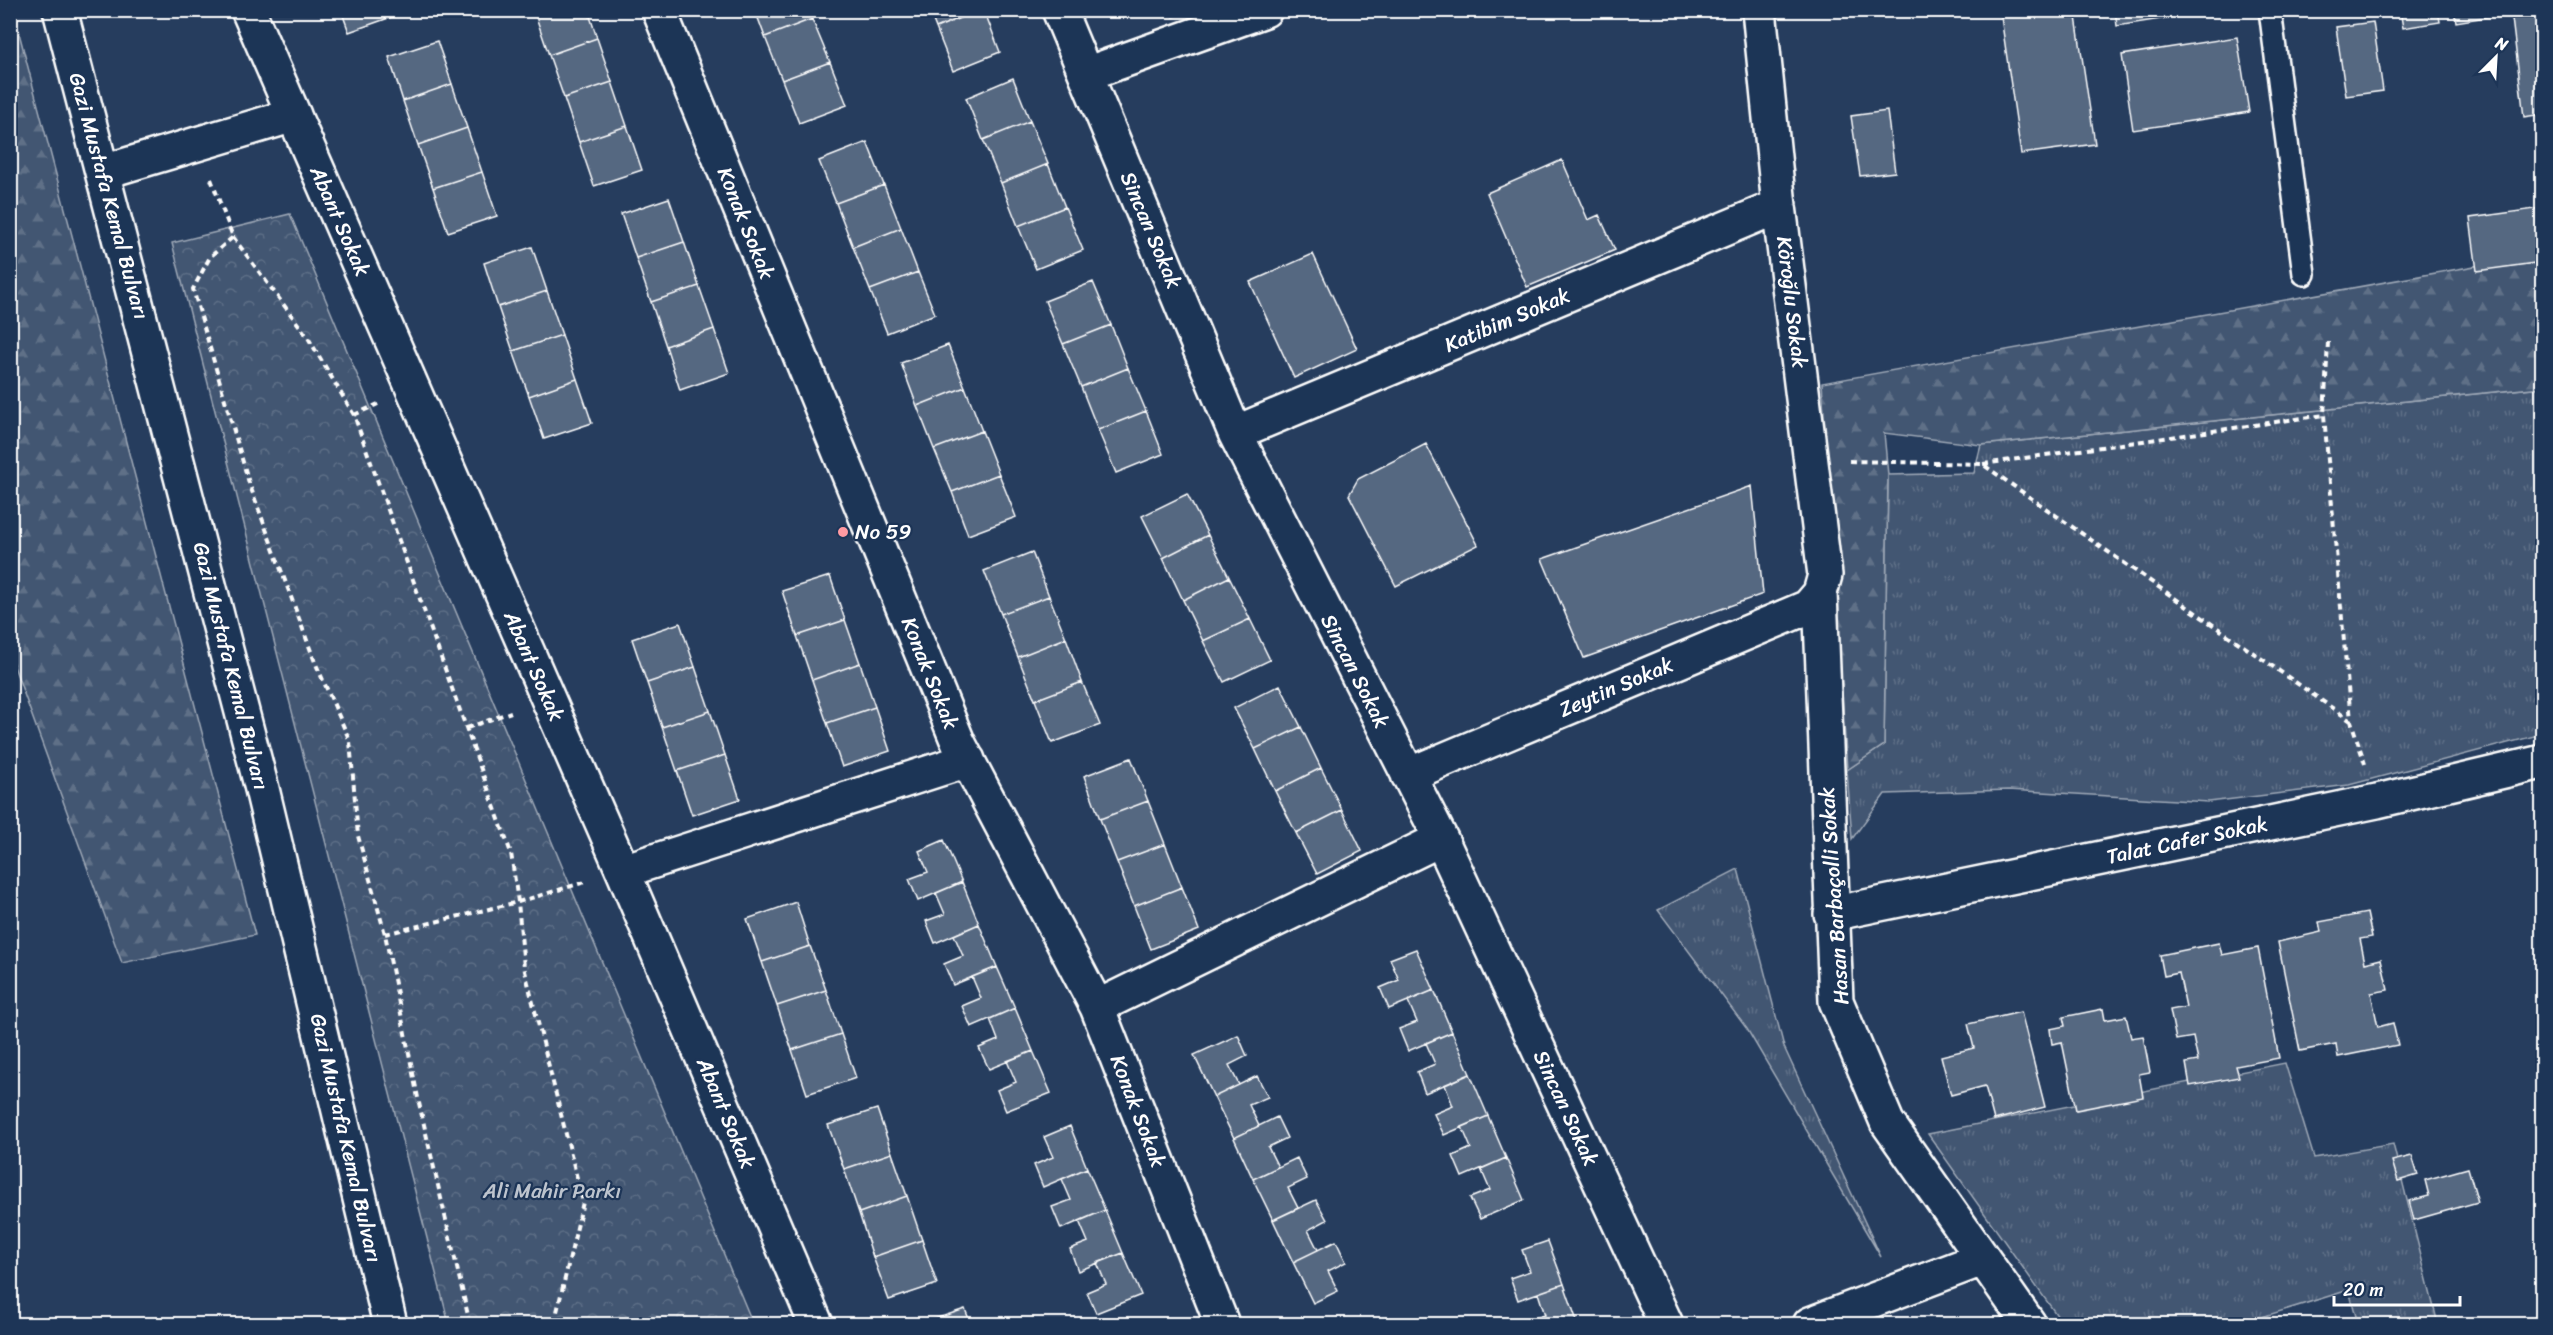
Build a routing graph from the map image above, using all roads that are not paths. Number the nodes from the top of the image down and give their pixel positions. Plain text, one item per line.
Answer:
1 (60, 10) edge
2 (248, 10) edge
3 (659, 10) edge
4 (1059, 10) edge
5 (1265, 10) edge
6 (1760, 10) edge
7 (2270, 10) edge
8 (1086, 74) junction
9 (294, 115) junction
10 (103, 172) junction
11 (1779, 206) junction
12 (2304, 274) dead end
13 (1235, 433) junction
14 (1820, 593) junction
15 (968, 760) junction
16 (2542, 762) edge
17 (1408, 775) junction
18 (1441, 839) junction
19 (623, 870) junction
20 (1831, 914) junction
21 (1097, 1008) junction
22 (1982, 1259) junction
23 (1819, 1323) edge
24 (390, 1324) edge
25 (816, 1324) edge
26 (1222, 1324) edge
27 (1666, 1324) edge
28 (2029, 1324) edge

1 - 10 street, Gazi Mustafa Kemal Bulvarı
2 - 9 street, Abant Sokak
3 - 15 street, Konak Sokak
4 - 8 street, Sincan Sokak
5 - 8 street
6 - 11 street, Köroğlu Sokak
7 - 12 lane
8 - 13 street, Sincan Sokak
9 - 10 street
9 - 19 street, Abant Sokak
10 - 24 street, Gazi Mustafa Kemal Bulvarı
11 - 13 street, Katibim Sokak
11 - 14 street, Köroğlu Sokak
13 - 17 street, Sincan Sokak
14 - 17 street, Zeytin Sokak
14 - 20 street, Hasan Barbaçolli Sokak
15 - 19 street
15 - 21 street, Konak Sokak
16 - 20 street, Talat Cafer Sokak
17 - 18 street, Sincan Sokak
18 - 21 street
18 - 27 street, Sincan Sokak
19 - 25 street, Abant Sokak
20 - 22 street, Hasan Barbaçolli Sokak
21 - 26 street, Konak Sokak
22 - 23 street
22 - 28 street, Hasan Barbaçolli Sokak

